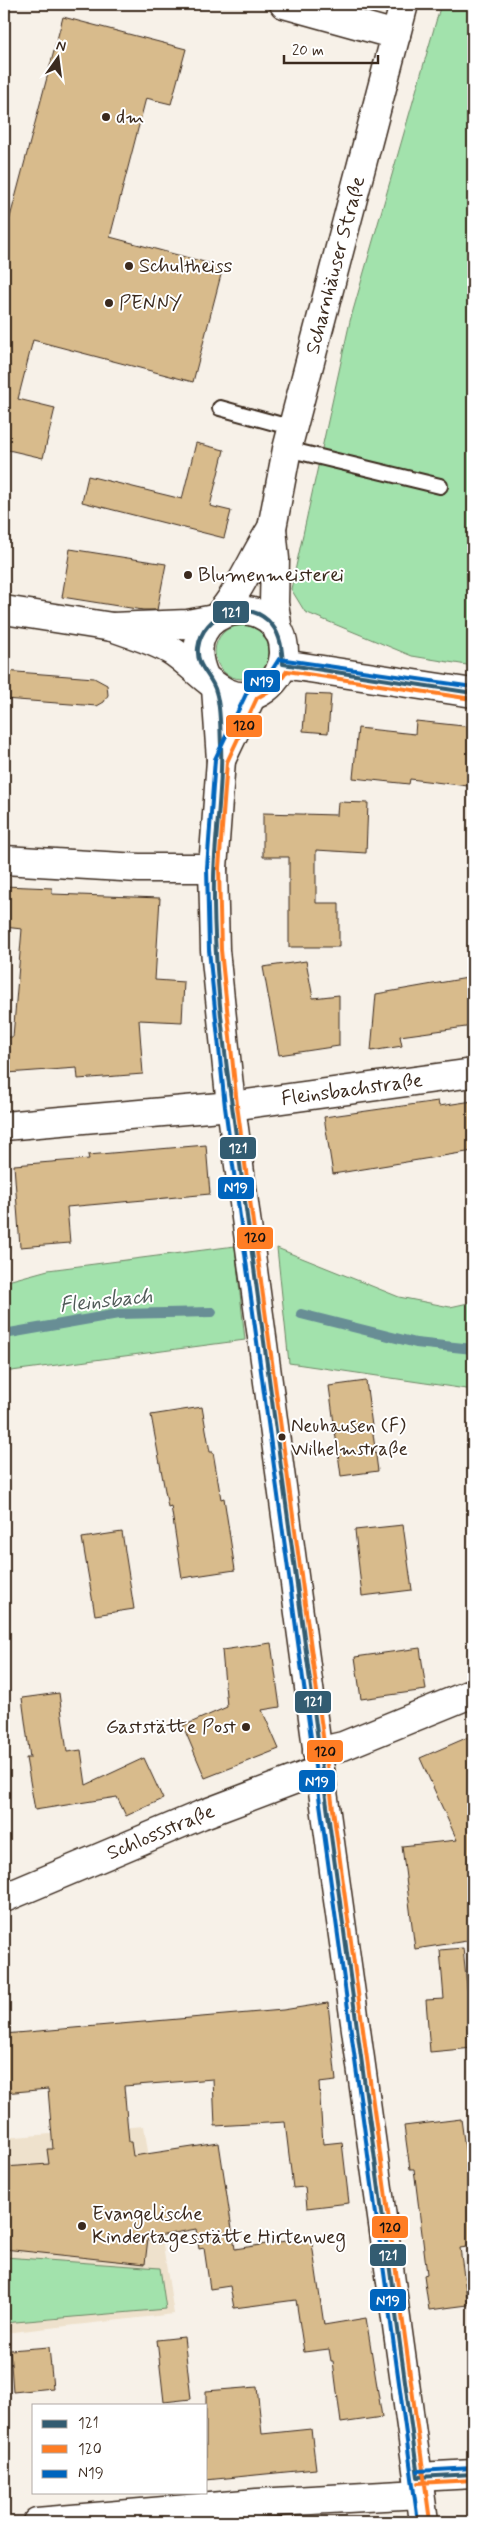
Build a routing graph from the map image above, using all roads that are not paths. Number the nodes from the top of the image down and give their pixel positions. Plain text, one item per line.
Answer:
1 (284, 4) edge
2 (404, 4) edge
3 (396, 35) junction
4 (220, 408) dead end
5 (290, 439) junction
6 (440, 486) dead end
7 (272, 528) junction
8 (4, 610) edge
9 (216, 618) junction
10 (112, 627) junction
11 (278, 631) junction
12 (283, 664) junction
13 (210, 683) junction
14 (253, 693) junction
15 (473, 693) edge
16 (222, 760) junction
17 (4, 860) edge
18 (214, 868) junction
19 (473, 1073) edge
20 (232, 1106) junction
21 (4, 1126) edge
22 (473, 1693) edge
23 (318, 1761) junction
24 (4, 1898) edge
25 (473, 2474) edge
26 (419, 2485) junction
27 (37, 2522) edge
28 (424, 2522) edge

1 - 3 street
2 - 3 street, Scharnhäuser Straße
3 - 5 street, Scharnhäuser Straße
4 - 5 lane
5 - 6 lane
5 - 7 street, Scharnhäuser Straße
7 - 9 street, Scharnhäuser Straße
7 - 11 street, Scharnhäuser Straße
8 - 10 street
9 - 10 street
9 - 11 street
9 - 13 street
10 - 13 street
11 - 12 street
12 - 14 street
12 - 15 street
13 - 14 street
13 - 16 street
14 - 16 street
16 - 18 street
17 - 18 street
18 - 20 street
19 - 20 street, Fleinsbachstraße
20 - 21 street, Fleinsbachstraße
20 - 23 street
22 - 23 street, Schlossstraße
23 - 24 street, Schlossstraße
23 - 26 street
25 - 26 street
26 - 27 street
26 - 28 street

